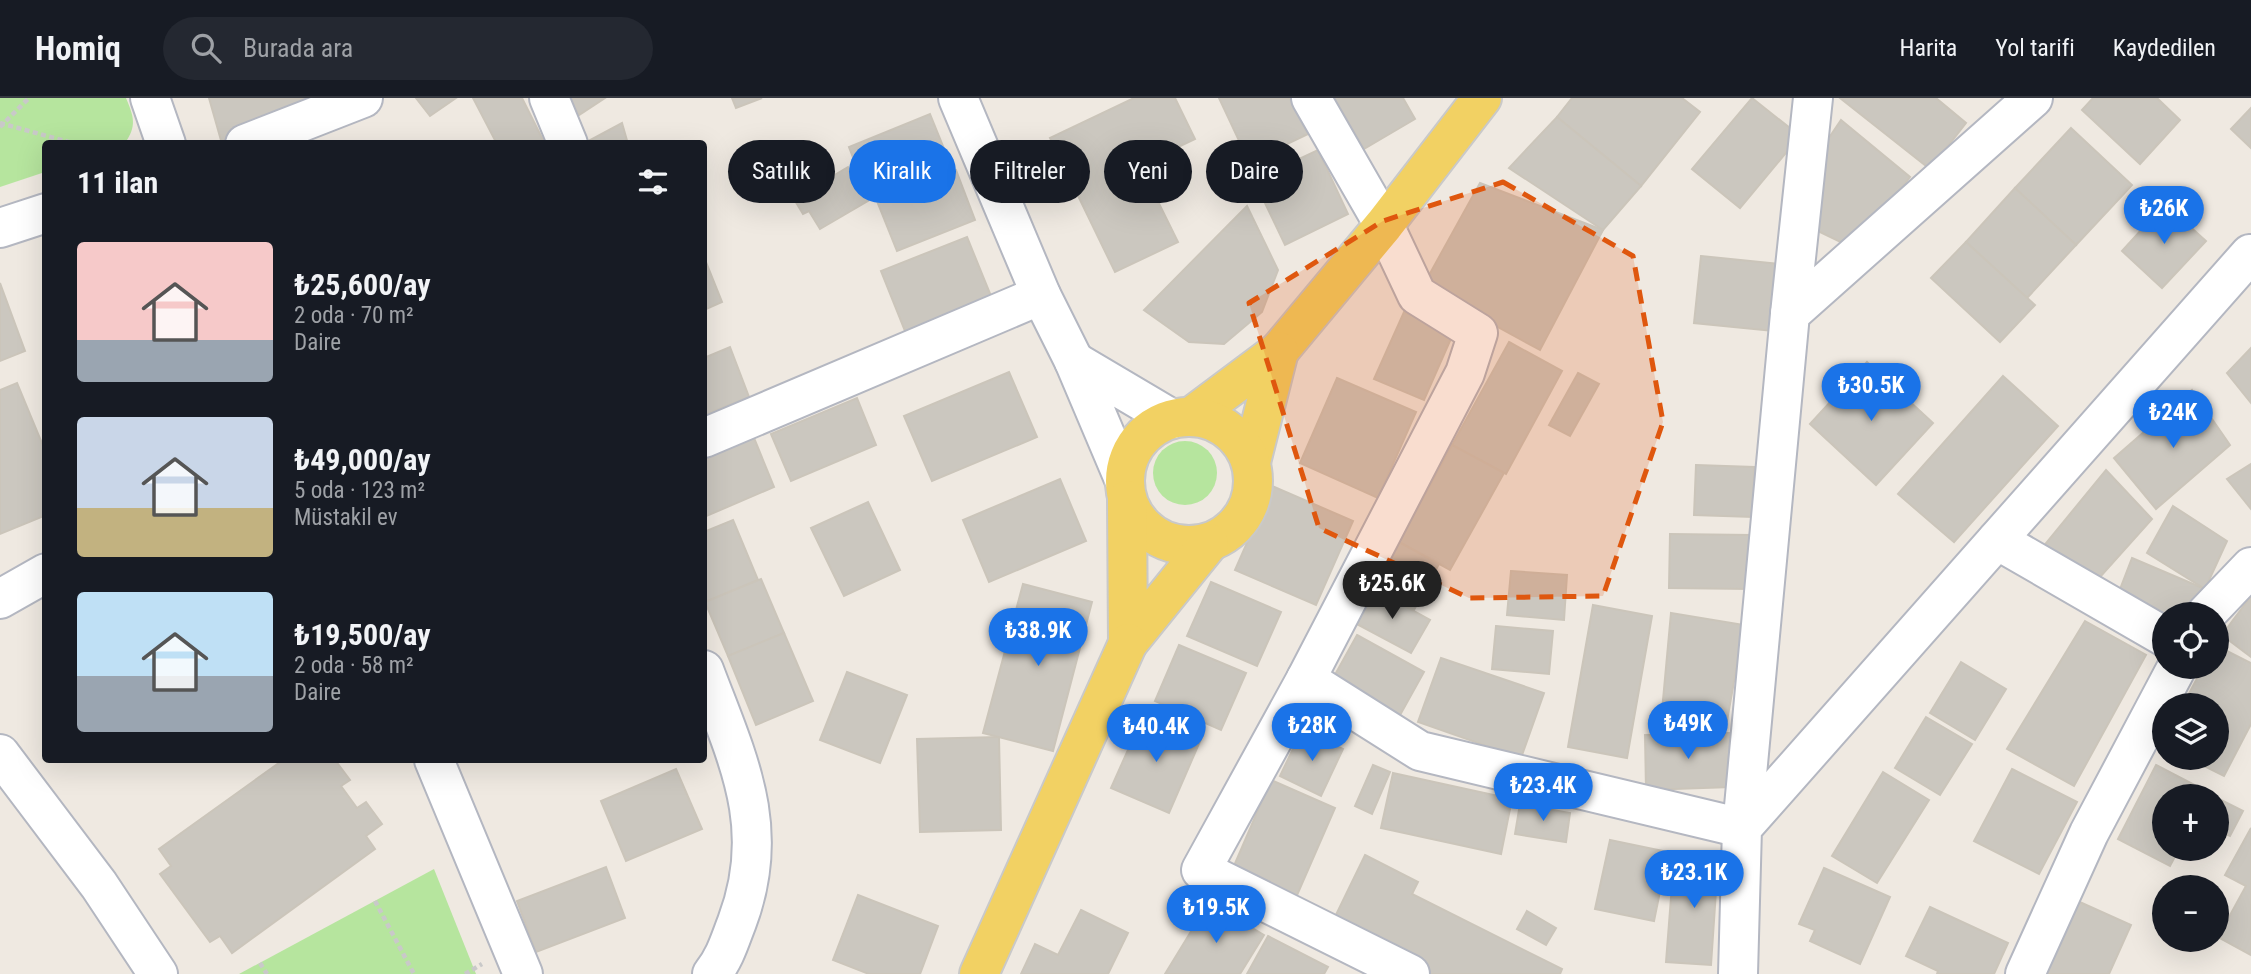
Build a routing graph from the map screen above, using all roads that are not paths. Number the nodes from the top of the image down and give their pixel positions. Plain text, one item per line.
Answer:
1 (150, 98) edge
2 (363, 98) edge
3 (549, 98) edge
4 (958, 98) edge
5 (1311, 98) edge
6 (1482, 98) edge
7 (1813, 98) edge
8 (2033, 98) edge
9 (165, 140) edge
10 (255, 140) edge
11 (566, 140) edge
12 (42, 214) edge
13 (1384, 225) junction
14 (0, 228) edge
15 (2251, 254) edge
16 (1041, 295) junction
17 (1790, 314) junction
18 (1279, 351) junction
19 (1074, 362) junction
20 (1182, 417) junction
21 (707, 437) edge
22 (1251, 462) junction
23 (1126, 490) junction
24 (1997, 540) junction
25 (1209, 543) junction
26 (2251, 567) edge
27 (42, 575) edge
28 (0, 599) edge
29 (2217, 602) edge
30 (2152, 629) edge
31 (1128, 643) junction
32 (707, 678) edge
33 (1306, 678) junction
34 (2171, 679) edge
35 (0, 754) edge
36 (435, 763) edge
37 (1742, 828) junction
38 (158, 974) edge
39 (523, 974) edge
40 (712, 974) edge
41 (979, 974) edge
42 (1410, 974) edge
43 (1738, 974) edge
44 (2025, 974) edge

1 - 9 street
2 - 10 street
3 - 11 street
4 - 16 street
5 - 13 street
6 - 13 main road
7 - 17 street
8 - 17 street
12 - 14 street
13 - 18 main road
13 - 33 street
15 - 24 street
16 - 19 street
16 - 21 street
17 - 37 street
18 - 20 main road
18 - 22 main road
19 - 20 street
19 - 23 street
20 - 22 main road
20 - 23 main road
22 - 25 main road
23 - 25 main road
23 - 31 main road
24 - 30 street
24 - 37 street
25 - 31 main road
26 - 29 street
27 - 28 street
31 - 41 main road
32 - 40 street
33 - 37 street
33 - 42 street
34 - 44 street
35 - 38 street
36 - 39 street
37 - 43 street

